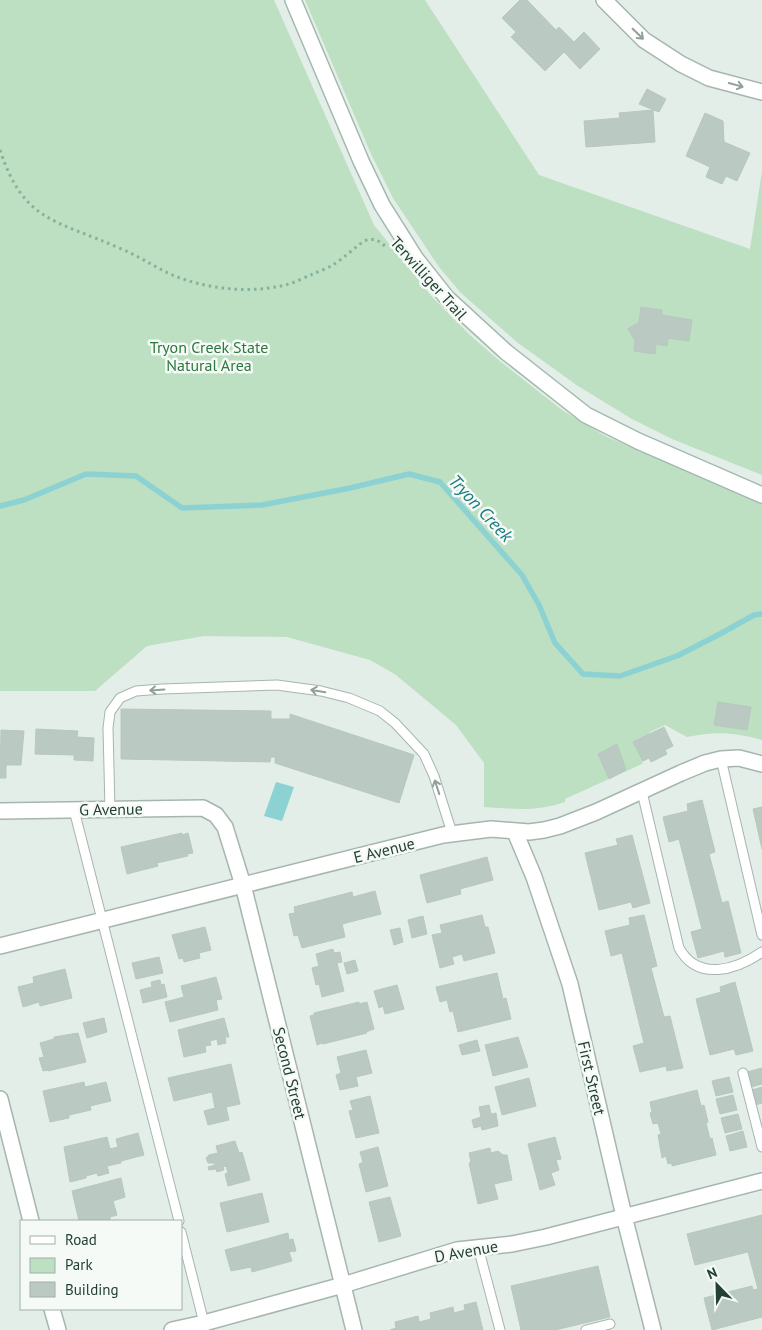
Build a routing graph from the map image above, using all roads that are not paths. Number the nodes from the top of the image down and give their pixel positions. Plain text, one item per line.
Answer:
1 (293, 0) edge
2 (604, 0) edge
3 (762, 92) edge
4 (762, 495) edge
5 (721, 759) junction
6 (762, 764) edge
7 (642, 792) junction
8 (74, 810) junction
9 (110, 810) junction
10 (0, 811) edge
11 (220, 818) joint
12 (515, 832) junction
13 (452, 834) junction
14 (243, 885) junction
15 (103, 920) junction
16 (762, 935) edge
17 (0, 946) edge
18 (762, 952) edge
19 (743, 1073) dead end
20 (0, 1099) edge
21 (762, 1147) edge
22 (762, 1181) edge
23 (624, 1216) junction
24 (30, 1220) edge
25 (179, 1220) edge
26 (182, 1236) edge
27 (478, 1247) junction
28 (343, 1285) junction
29 (52, 1310) edge
30 (610, 1324) dead end
31 (205, 1327) edge
32 (58, 1330) edge
33 (172, 1330) edge
34 (354, 1330) edge
35 (500, 1330) edge
36 (586, 1330) edge
37 (653, 1330) edge

1 - 4 street
2 -> 3 street
5 - 6 street, E Avenue
5 - 7 street, E Avenue
5 - 16 lane
7 - 12 street, E Avenue
7 - 18 lane
8 - 9 street, G Avenue
8 - 10 street, G Avenue
8 - 15 lane
9 - 11 street, G Avenue
13 -> 9 lane
11 - 14 street, Second Street
12 - 13 street, E Avenue
12 - 23 street, First Street
13 - 14 street, E Avenue
14 - 15 street, E Avenue
14 - 28 street, Second Street
15 - 17 street, E Avenue
15 - 25 lane
19 - 21 lane
20 - 24 street
22 - 23 street, D Avenue
23 - 27 street, D Avenue
23 - 37 street, First Street
26 - 31 lane
27 - 28 street, D Avenue
27 - 35 lane
28 - 31 street, D Avenue
28 - 34 street, Second Street
29 - 32 street
30 - 36 lane
31 - 33 street, D Avenue

